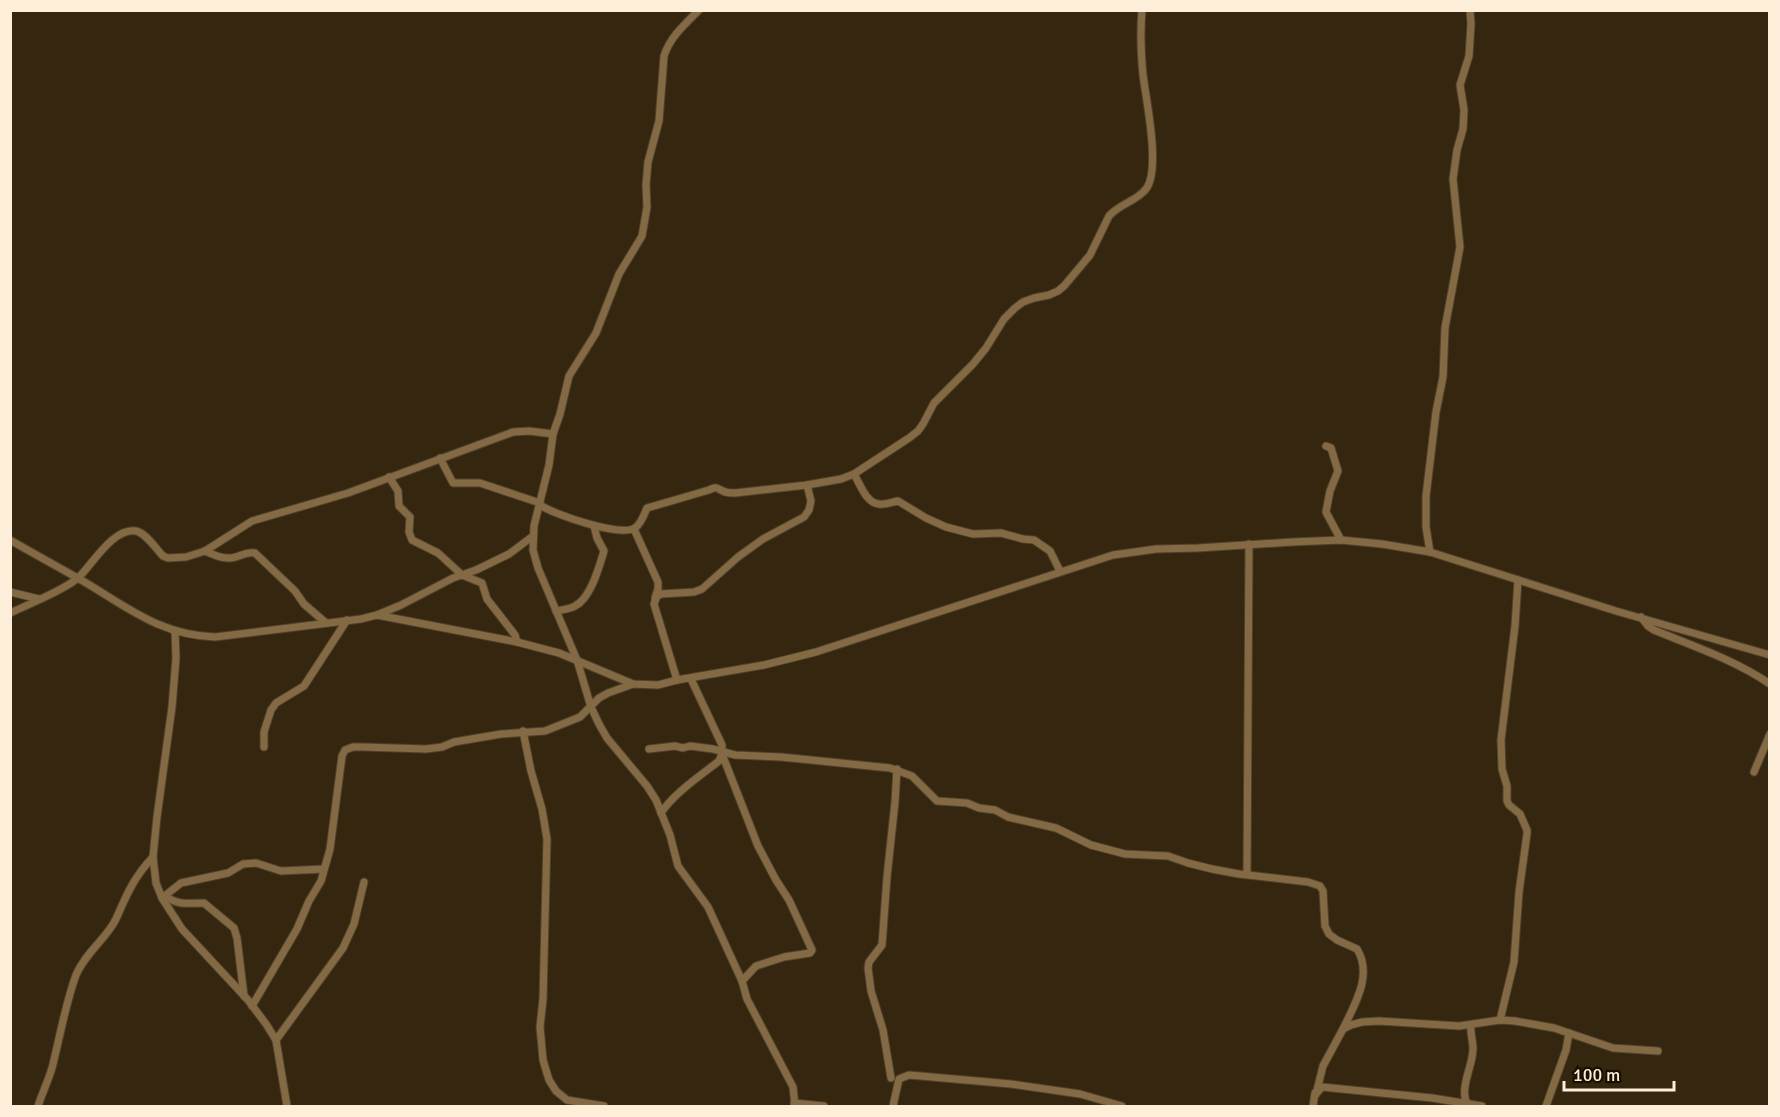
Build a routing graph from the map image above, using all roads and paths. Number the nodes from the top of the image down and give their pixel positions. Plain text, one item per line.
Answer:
1 (699, 10) edge
2 (1142, 10) edge
3 (1470, 10) edge
4 (553, 434) junction
5 (1326, 446) dead end
6 (440, 458) junction
7 (854, 474) junction
8 (389, 477) junction
9 (807, 485) junction
10 (540, 504) junction
11 (594, 525) junction
12 (634, 529) junction
13 (533, 536) junction
14 (10, 540) edge
15 (1341, 540) junction
16 (1249, 544) junction
17 (205, 551) junction
18 (1430, 552) junction
19 (1060, 571) junction
20 (462, 574) junction
21 (78, 578) junction
22 (1518, 580) junction
23 (10, 592) edge
24 (39, 599) junction
25 (655, 600) junction
26 (556, 611) junction
27 (10, 613) edge
28 (377, 615) junction
29 (1641, 617) junction
30 (347, 620) junction
31 (326, 623) junction
32 (176, 631) junction
33 (517, 642) junction
34 (1770, 655) edge
35 (577, 660) junction
36 (691, 679) junction
37 (677, 680) junction
38 (633, 684) junction
39 (1770, 684) edge
40 (591, 707) junction
41 (523, 731) junction
42 (1770, 734) edge
43 (264, 747) dead end
44 (649, 749) dead end
45 (722, 753) junction
46 (897, 769) junction
47 (1754, 772) dead end
48 (661, 813) junction
49 (153, 857) junction
50 (324, 869) junction
51 (1247, 874) junction
52 (364, 882) dead end
53 (164, 897) junction
54 (742, 981) junction
55 (244, 996) junction
56 (252, 1006) junction
57 (1500, 1020) junction
58 (1471, 1025) junction
59 (1343, 1029) junction
60 (1569, 1033) junction
61 (276, 1040) junction
62 (1658, 1050) dead end
63 (891, 1078) dead end
64 (1316, 1094) junction
65 (794, 1105) edge
66 (1468, 1105) junction
67 (38, 1107) edge
68 (287, 1107) edge
69 (604, 1107) edge
70 (824, 1107) edge
71 (893, 1107) edge
72 (1122, 1107) edge
73 (1313, 1107) edge
74 (1482, 1107) edge
75 (1546, 1107) edge

1 - 4 street
2 - 7 street
3 - 18 street
4 - 6 street
4 - 10 street
5 - 15 street
6 - 8 street
6 - 10 street
7 - 9 street
7 - 19 street
8 - 17 street
8 - 20 street
9 - 12 street
9 - 25 street
10 - 11 street
10 - 13 street
11 - 12 street
11 - 26 street
12 - 25 street
13 - 20 street
13 - 26 street
14 - 21 street
15 - 16 street
15 - 18 street
16 - 19 street
16 - 51 street
17 - 21 street
17 - 31 street
18 - 22 street
19 - 36 street
20 - 28 street
20 - 33 street
21 - 24 street
21 - 32 street
22 - 29 street
22 - 57 street
23 - 24 street
24 - 27 street
25 - 37 street
26 - 35 street
28 - 30 street
28 - 33 street
29 - 34 street
29 - 39 street
30 - 31 street
30 - 43 street
31 - 32 street
32 - 49 street
33 - 35 street
35 - 38 street
35 - 40 street
36 - 37 street
36 - 45 street
37 - 38 street
38 - 40 street
40 - 41 street
40 - 48 street
41 - 50 street
41 - 69 street
42 - 47 street
44 - 45 street
45 - 46 street
45 - 48 street
45 - 54 street
46 - 51 street
46 - 63 street
48 - 54 street
49 - 53 street
49 - 67 street
50 - 53 street
50 - 56 street
51 - 59 street
52 - 61 street
53 - 55 street
53 - 55 street
54 - 65 street
55 - 56 street
56 - 61 street
57 - 58 street
57 - 60 street
58 - 59 street
58 - 66 street
59 - 64 street
60 - 62 street
60 - 75 street
61 - 68 street
64 - 66 street
64 - 73 street
65 - 70 street
66 - 74 street
71 - 72 street

